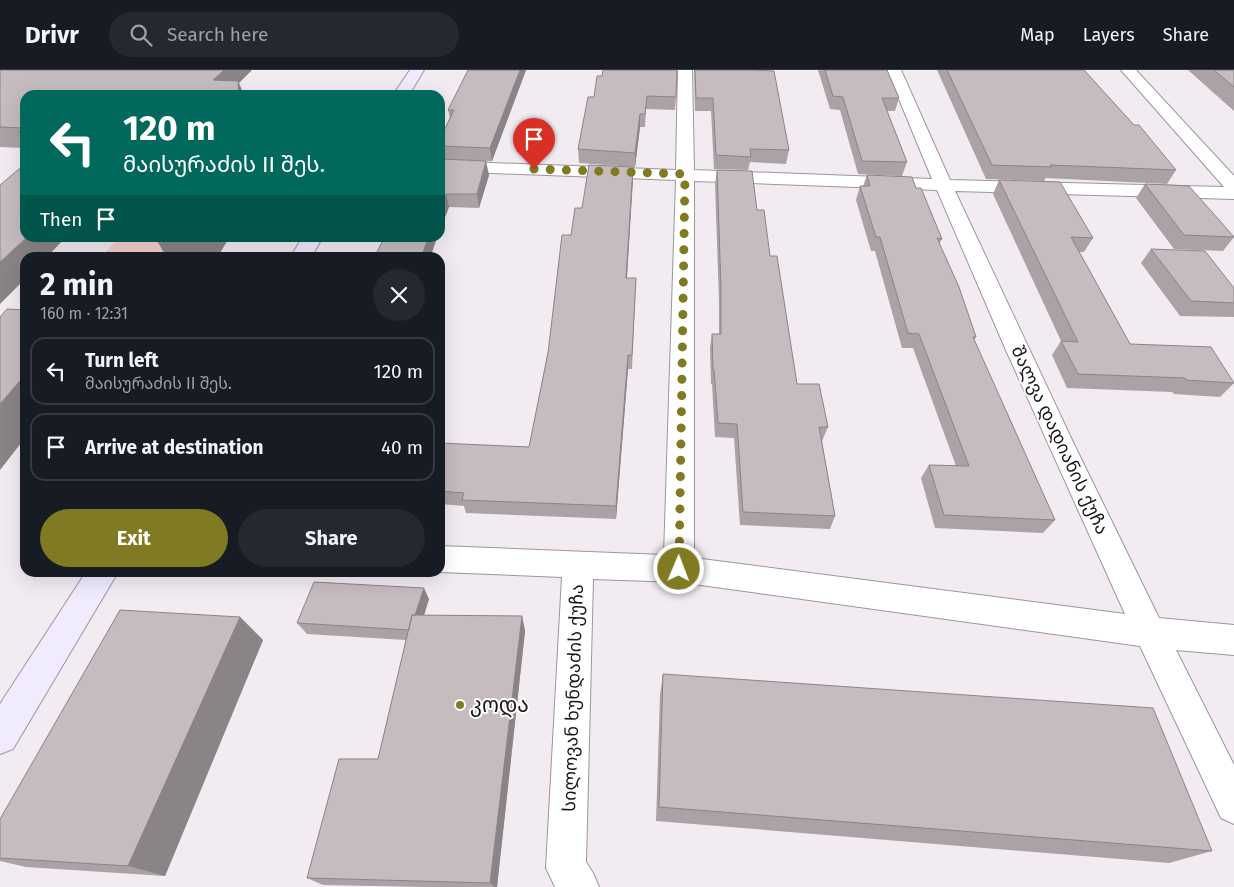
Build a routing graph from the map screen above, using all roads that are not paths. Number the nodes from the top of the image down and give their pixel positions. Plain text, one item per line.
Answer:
1 (417, 70) edge
2 (685, 70) edge
3 (894, 70) edge
4 (1128, 70) edge
5 (404, 90) edge
6 (445, 166) edge
7 (685, 174) junction
8 (942, 185) junction
9 (1234, 187) edge
10 (1234, 193) edge
11 (445, 559) edge
12 (578, 565) junction
13 (679, 569) junction
14 (99, 577) edge
15 (1149, 632) junction
16 (1234, 640) edge
17 (0, 736) edge
18 (1234, 806) edge
19 (578, 887) edge

1 - 5 main road
2 - 7 street
3 - 8 street, შალვა დადიანის ქუჩა
4 - 9 street
6 - 7 street
7 - 8 street
7 - 13 street
8 - 10 street
8 - 15 street, შალვა დადიანის ქუჩა
11 - 12 street
12 - 13 street, სილოვან ხუნდაძის ქუჩა
12 - 19 street, სილოვან ხუნდაძის ქუჩა
13 - 15 street, სილოვან ხუნდაძის ქუჩა
14 - 17 main road
15 - 16 street, სილოვან ხუნდაძის ქუჩა
15 - 18 street, შალვა დადიანის ქუჩა

